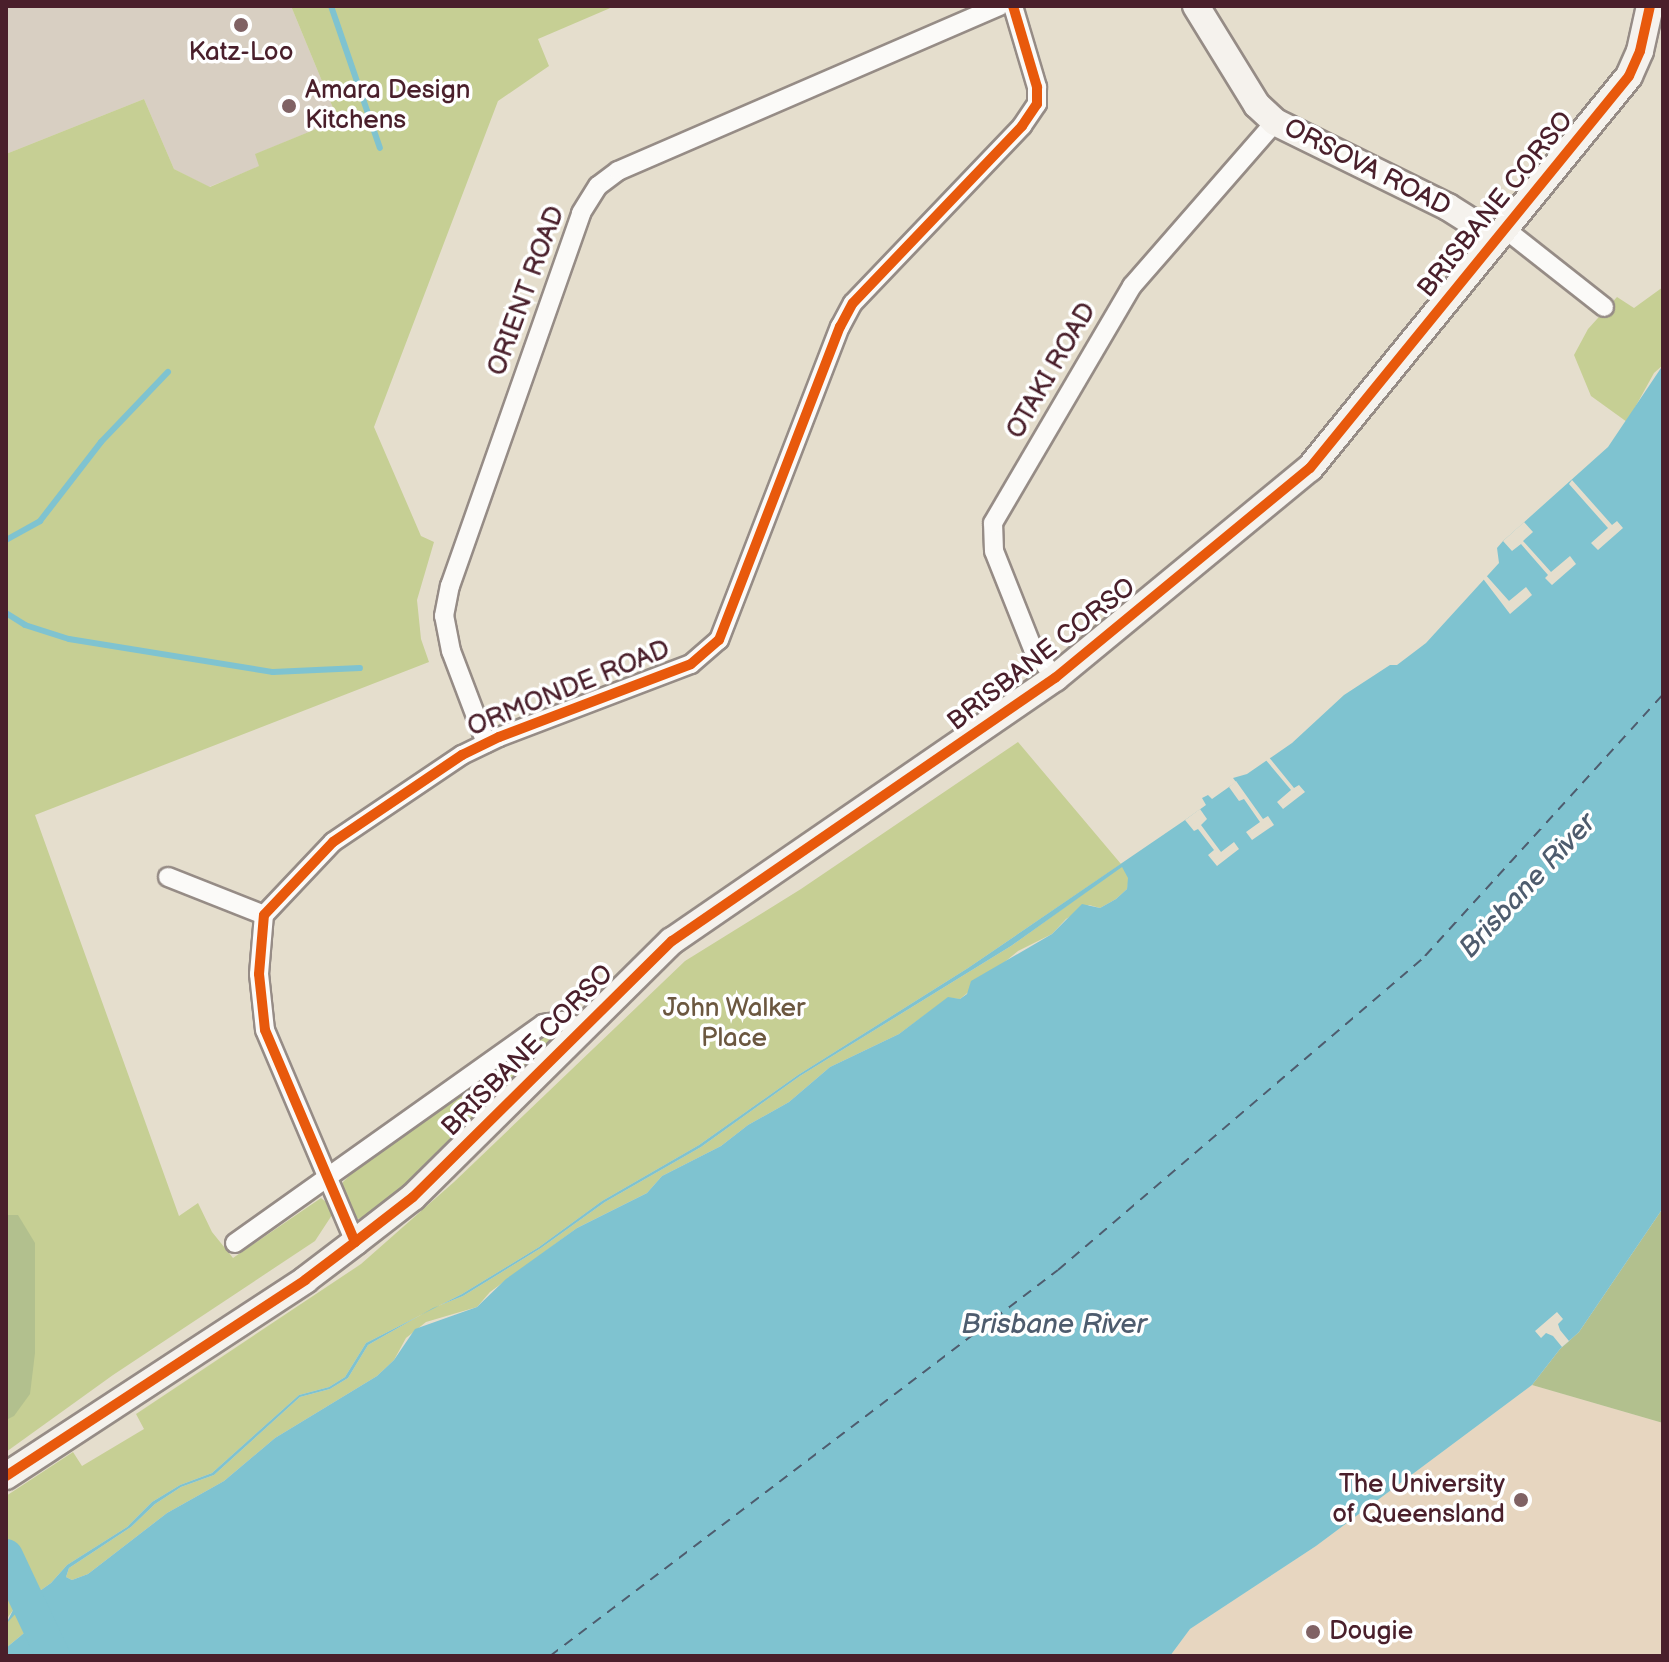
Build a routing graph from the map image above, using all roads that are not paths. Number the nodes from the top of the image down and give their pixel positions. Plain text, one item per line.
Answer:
1 (1000, 6) edge
2 (1013, 6) edge
3 (1196, 6) edge
4 (1650, 6) edge
5 (1275, 122) junction
6 (1501, 234) junction
7 (1604, 307) dead end
8 (1055, 678) junction
9 (486, 743) junction
10 (168, 877) dead end
11 (264, 915) junction
12 (582, 1028) junction
13 (325, 1177) junction
14 (355, 1242) junction
15 (235, 1243) dead end
16 (6, 1476) edge

1 - 9 street, ORIENT ROAD
2 - 9 street, ORMONDE ROAD
3 - 5 street, ORSOVA ROAD
4 - 6 street, BRISBANE CORSO
5 - 6 street, ORSOVA ROAD
5 - 8 street, OTAKI ROAD
6 - 7 street, ORSOVA ROAD
6 - 8 street, BRISBANE CORSO
8 - 12 street, BRISBANE CORSO
9 - 11 street, ORMONDE ROAD
10 - 11 street
11 - 13 street
12 - 13 street, BRISBANE CORSO
12 - 14 street, BRISBANE CORSO
13 - 14 street
13 - 15 street, BRISBANE CORSO
14 - 16 street, BRISBANE CORSO

